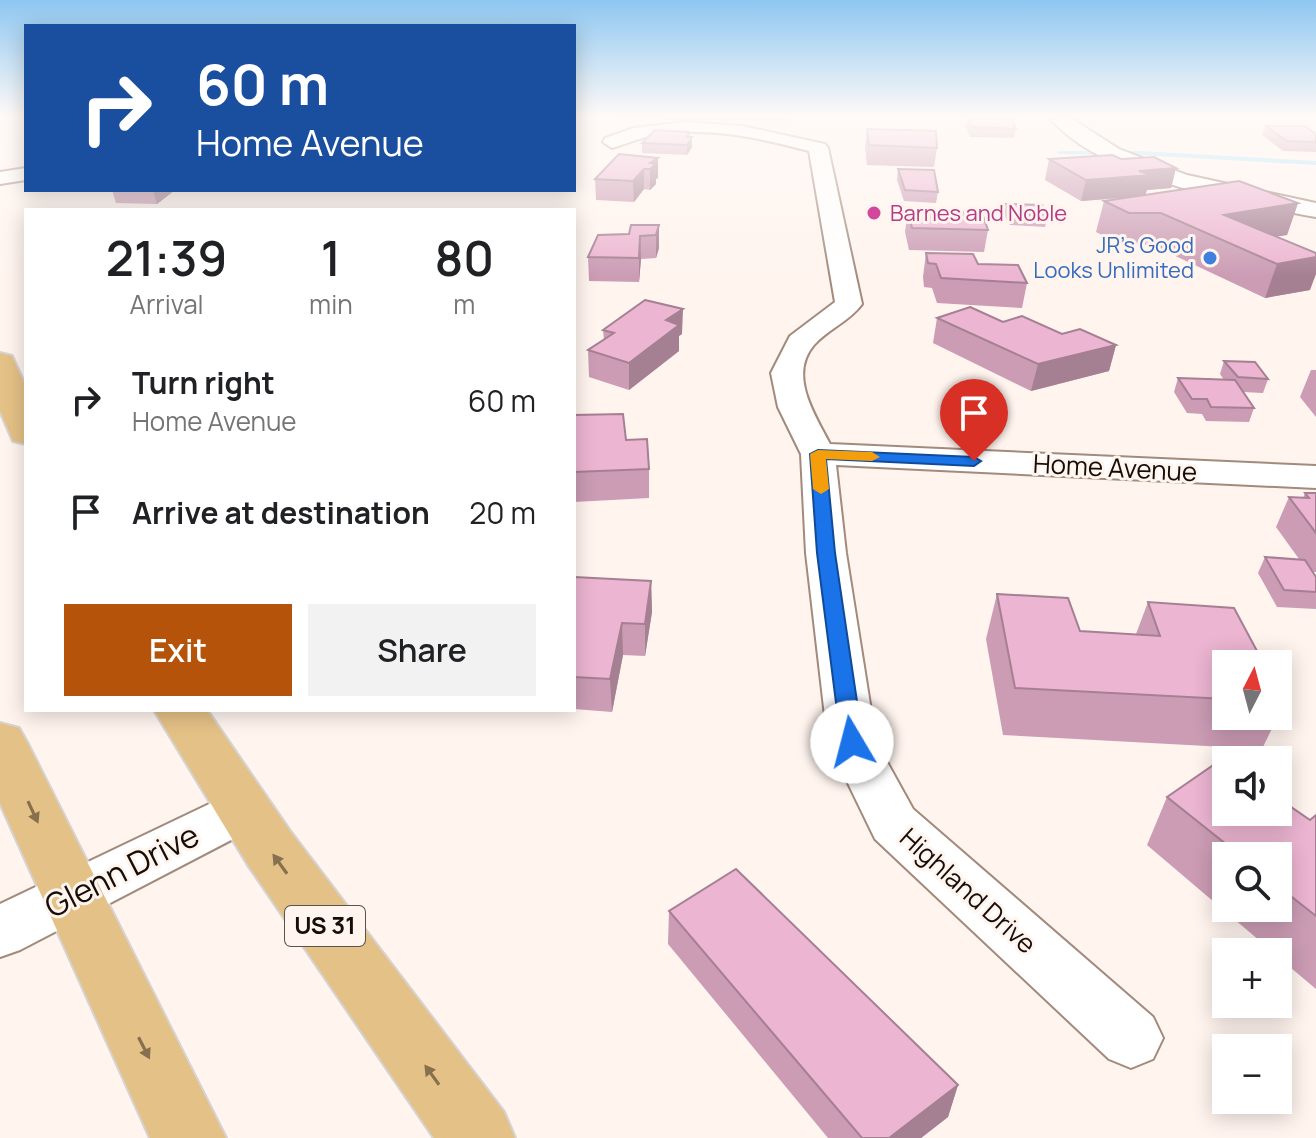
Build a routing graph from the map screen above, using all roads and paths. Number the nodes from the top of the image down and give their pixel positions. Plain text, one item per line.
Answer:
1 (822, 170) edge
2 (1157, 170) edge
3 (24, 174) edge
4 (0, 178) edge
5 (1316, 210) edge
6 (0, 363) edge
7 (24, 428) edge
8 (818, 454) junction
9 (1316, 477) edge
10 (181, 712) edge
11 (0, 742) edge
12 (244, 810) junction
13 (72, 896) junction
14 (0, 932) edge
15 (1131, 1038) dead end
16 (189, 1138) edge
17 (478, 1138) edge

1 - 8 street, Highland Drive
2 - 5 street
3 - 4 street
6 - 7 main road
8 - 9 street, Home Avenue
8 - 15 street, Highland Drive
10 - 12 main road, US 31
11 -> 13 main road
12 - 13 street, Glenn Drive
17 -> 12 main road, US 31
13 - 14 street, Glenn Drive
13 -> 16 main road

